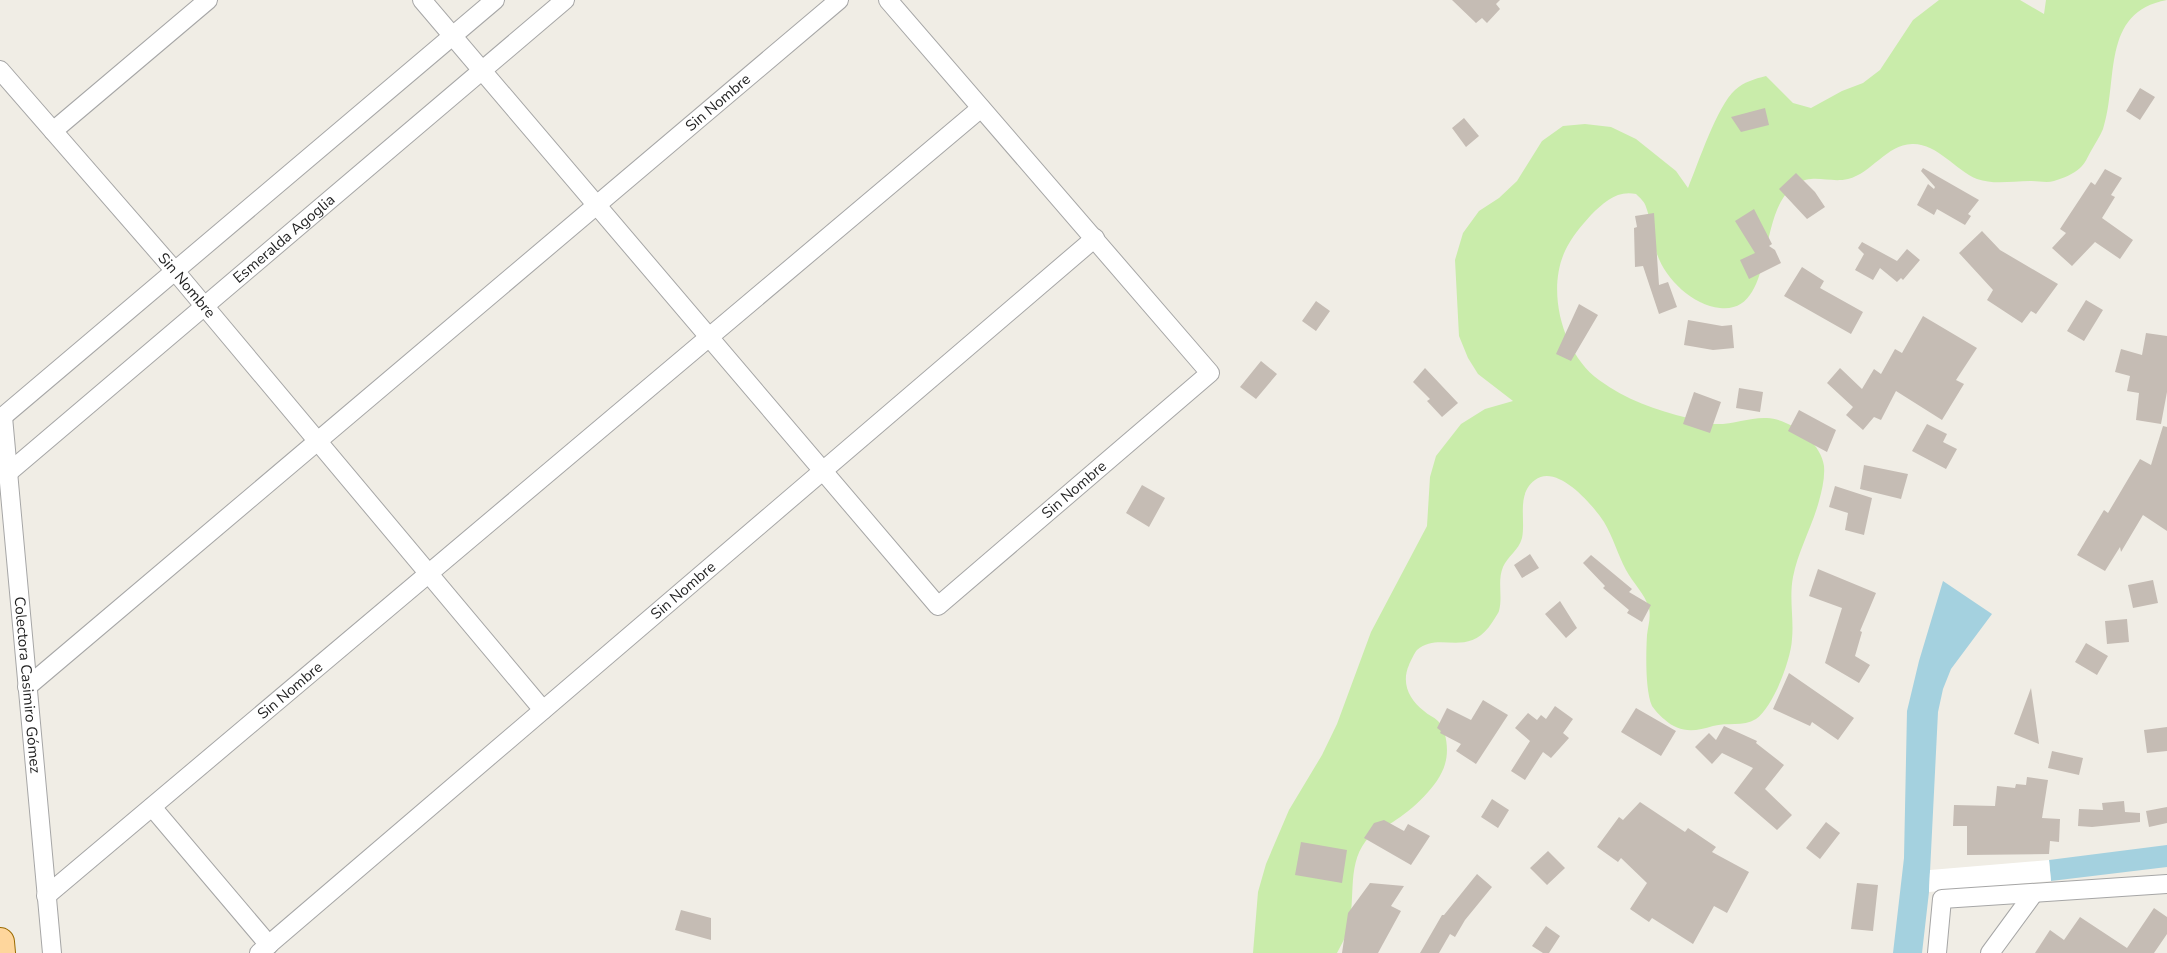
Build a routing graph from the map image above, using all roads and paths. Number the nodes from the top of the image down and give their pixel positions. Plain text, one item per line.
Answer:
1 (208, 0) edge
2 (422, 0) edge
3 (495, 0) edge
4 (565, 0) edge
5 (839, 0) edge
6 (888, 0) edge
7 (452, 36) junction
8 (0, 70) edge
9 (482, 71) junction
10 (982, 108) junction
11 (53, 131) junction
12 (596, 205) junction
13 (1095, 238) junction
14 (175, 271) junction
15 (204, 306) junction
16 (709, 337) junction
17 (1, 418) edge
18 (318, 442) junction
19 (823, 471) junction
20 (4, 473) edge
21 (429, 574) junction
22 (27, 687) junction
23 (543, 710) junction
24 (152, 807) junction
25 (2167, 884) edge
26 (2034, 893) junction
27 (46, 896) junction
28 (0, 942) edge
29 (264, 949) edge
30 (1, 953) edge
31 (52, 953) edge
32 (1937, 953) edge
33 (1990, 953) edge

1 - 11 street
2 - 7 street, Sin Nombre
3 - 7 street
4 - 9 street, Esmeralda Agoglia
5 - 12 street, Sin Nombre
6 - 10 street, Sin Nombre
7 - 9 street, Sin Nombre
7 - 14 street
8 - 11 street, Sin Nombre
9 - 12 street, Sin Nombre
9 - 15 street, Esmeralda Agoglia
10 - 13 street, Sin Nombre
10 - 16 street, Sin Nombre
11 - 14 street, Sin Nombre
12 - 16 street, Sin Nombre
12 - 18 street, Sin Nombre
13 - 19 street, Sin Nombre
13 - 19 street, Sin Nombre
14 - 15 street, Sin Nombre
14 - 17 street
15 - 18 street, Sin Nombre
15 - 20 street, Esmeralda Agoglia
16 - 19 street, Sin Nombre
16 - 21 street, Sin Nombre
17 - 20 street, Colectora Casimiro Gómez
18 - 21 street, Sin Nombre
18 - 22 street, Sin Nombre
19 - 23 street, Sin Nombre
20 - 22 street, Colectora Casimiro Gómez
21 - 23 street, Sin Nombre
21 - 24 street, Sin Nombre
22 - 27 street, Colectora Casimiro Gómez
23 - 29 street, Sin Nombre
24 - 27 street, Sin Nombre
24 - 29 street, Sin Nombre
25 - 26 street
26 - 32 street
26 - 33 street
27 - 31 street, Colectora Casimiro Gómez
28 - 30 main road

